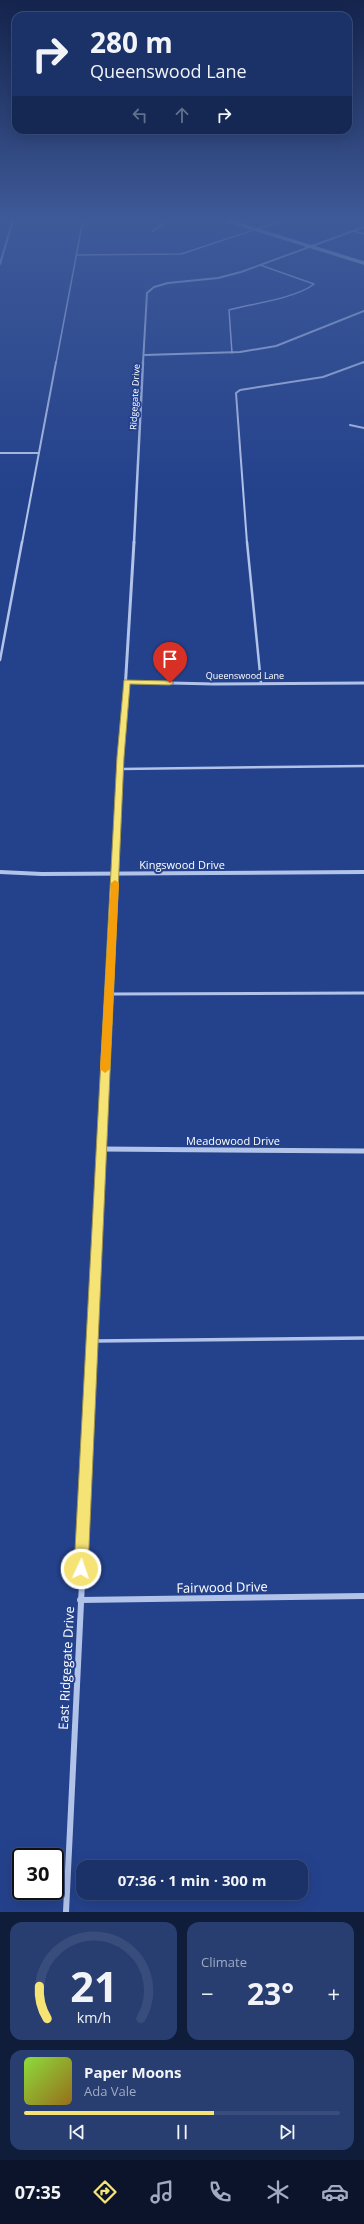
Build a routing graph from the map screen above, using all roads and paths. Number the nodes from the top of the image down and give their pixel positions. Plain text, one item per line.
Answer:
1 (66, 309) edge
2 (146, 309) edge
3 (232, 309) edge
4 (364, 311) edge
5 (232, 353) junction
6 (145, 355) junction
7 (364, 362) edge
8 (350, 425) dead end
9 (364, 428) edge
10 (39, 452) junction
11 (0, 453) edge
12 (0, 660) edge
13 (127, 682) junction
14 (364, 682) edge
15 (262, 683) junction
16 (364, 766) edge
17 (120, 768) junction
18 (0, 872) edge
19 (364, 872) edge
20 (116, 874) junction
21 (364, 993) edge
22 (109, 994) junction
23 (101, 1149) junction
24 (364, 1151) edge
25 (364, 1338) edge
26 (92, 1341) junction
27 (364, 1596) edge
28 (80, 1600) junction
29 (66, 1912) edge

1 - 10 lane
2 - 6 street, Ridgegate Drive
3 - 5 lane
4 - 5 street
5 - 6 street
6 - 13 street, Ridgegate Drive
7 - 15 lane
8 - 9 lane
10 - 11 lane
10 - 12 lane
13 - 15 street, Queenswood Lane
13 - 17 street, East Ridgegate Drive
14 - 15 street, Queenswood Lane
16 - 17 lane
17 - 20 street, East Ridgegate Drive
18 - 20 street, Kingswood Drive
19 - 20 street, Kingswood Drive
20 - 22 street, East Ridgegate Drive
21 - 22 lane
22 - 23 street, East Ridgegate Drive
23 - 24 street, Meadowood Drive
23 - 26 street, East Ridgegate Drive
25 - 26 lane
26 - 28 street, East Ridgegate Drive
27 - 28 street, Fairwood Drive
28 - 29 street, East Ridgegate Drive

